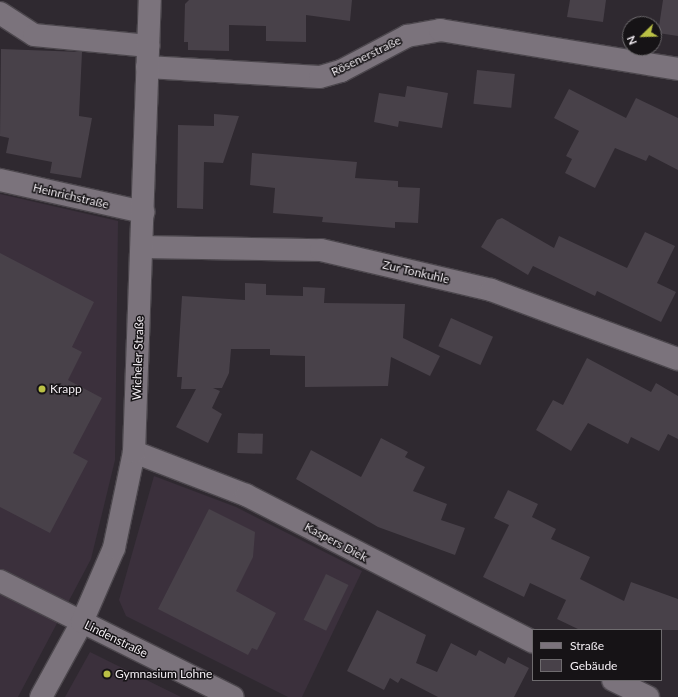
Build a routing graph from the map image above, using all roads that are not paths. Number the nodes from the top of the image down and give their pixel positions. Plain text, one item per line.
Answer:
1 (150, 0) edge
2 (0, 13) edge
3 (147, 57) junction
4 (678, 69) edge
5 (0, 180) edge
6 (143, 212) junction
7 (142, 247) junction
8 (678, 359) edge
9 (134, 452) junction
10 (0, 581) edge
11 (82, 622) junction
12 (532, 641) edge
13 (615, 681) edge
14 (41, 697) edge
15 (233, 697) edge
16 (648, 697) edge

1 - 3 street, Wicheler Straße
2 - 3 street, Rösenerstraße
3 - 4 street, Rösenerstraße
3 - 6 street, Wicheler Straße
5 - 6 street, Heinrichstraße
6 - 7 street, Wicheler Straße
7 - 8 street, Zur Tonkuhle
7 - 9 street, Wicheler Straße
9 - 11 street, Wicheler Straße
9 - 12 street, Kaspers Diek
10 - 11 street, Lindenstraße
11 - 14 street, Wicheler Straße
11 - 15 street, Lindenstraße
13 - 16 street

